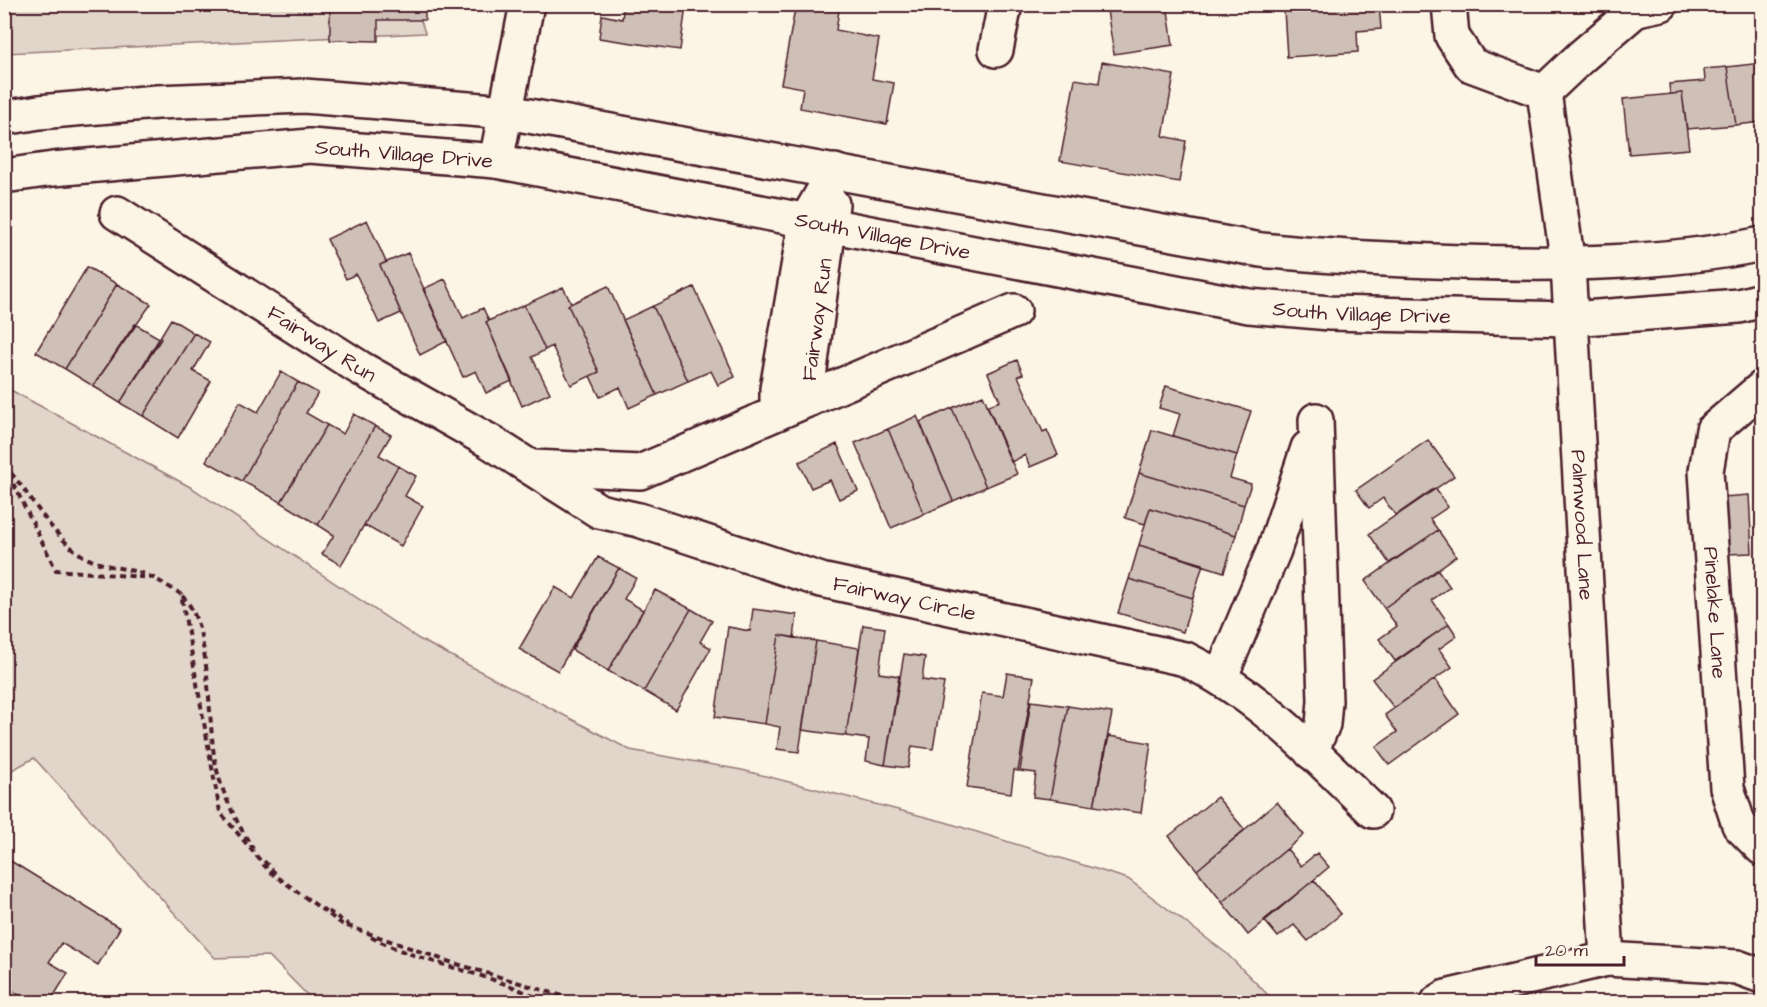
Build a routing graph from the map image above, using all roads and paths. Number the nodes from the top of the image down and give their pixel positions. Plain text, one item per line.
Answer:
1 (527, 4) edge
2 (1005, 4) edge
3 (1449, 4) edge
4 (1661, 4) edge
5 (996, 50) dead end
6 (1544, 92) junction
7 (507, 112) junction
8 (4, 118) edge
9 (496, 161) junction
10 (835, 171) junction
11 (4, 176) edge
12 (117, 213) dead end
13 (818, 224) junction
14 (1762, 244) edge
15 (1568, 265) junction
16 (1762, 300) edge
17 (1014, 311) dead end
18 (1571, 320) junction
19 (1762, 388) edge
20 (810, 399) junction
21 (777, 412) junction
22 (4, 465) edge
23 (531, 467) junction
24 (640, 472) junction
25 (639, 520) junction
26 (1221, 676) junction
27 (1311, 752) junction
28 (1373, 811) dead end
29 (1762, 848) edge
30 (1607, 958) junction
31 (1762, 976) edge
32 (544, 1002) edge
33 (570, 1002) edge
34 (1438, 1002) edge

1 - 7 street
2 - 5 street
3 - 6 street
4 - 6 street
6 - 15 street, Palmwood Lane
7 - 8 street
7 - 9 street
7 - 10 street
9 - 11 street, South Village Drive
9 - 13 street, South Village Drive
10 - 13 street, Fairway Run
10 - 15 street
12 - 23 street, Fairway Run
13 - 18 street, South Village Drive
13 - 20 street, Fairway Run
13 - 21 street, Fairway Run
14 - 15 street
15 - 18 street, Palmwood Lane
16 - 18 street, South Village Drive
17 - 20 street, Fairway Run
18 - 30 street, Palmwood Lane
19 - 29 street, Pinelake Lane
20 - 21 street, Fairway Run
21 - 24 street, Fairway Run
22 - 32 path
22 - 33 path
23 - 24 street, Fairway Run
23 - 25 street, Fairway Run
24 - 25 street
25 - 26 street, Fairway Circle
26 - 27 street, Fairway Circle
26 - 27 street
27 - 28 street, Fairway Circle
30 - 31 street
30 - 34 street

